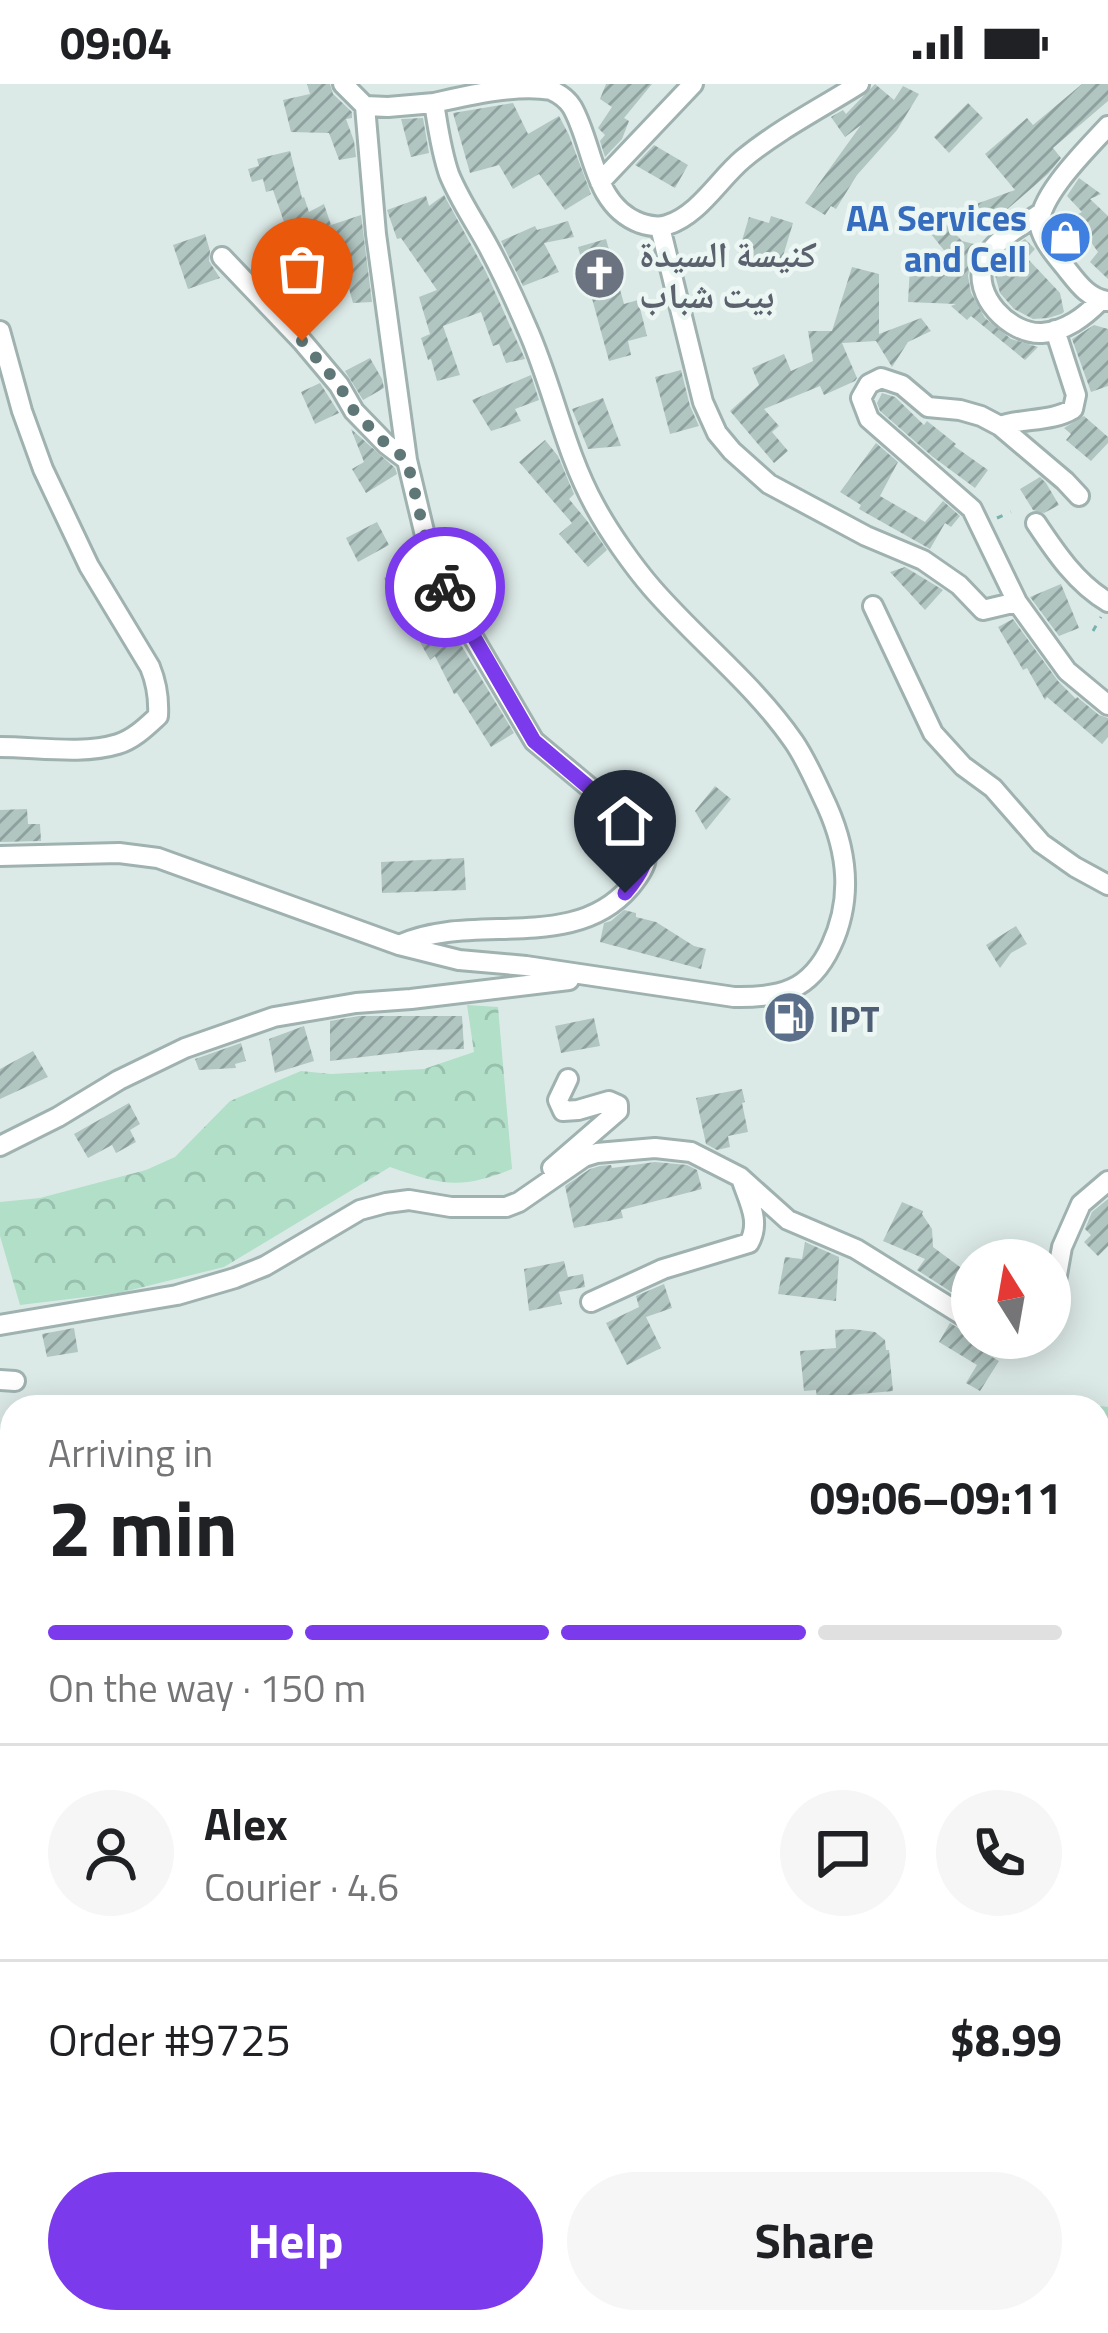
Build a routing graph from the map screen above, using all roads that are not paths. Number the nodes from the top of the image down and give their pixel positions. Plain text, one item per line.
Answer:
1 (344, 84) edge
2 (693, 84) edge
3 (860, 84) edge
4 (530, 85) edge
5 (492, 87) edge
6 (434, 103) junction
7 (365, 106) junction
8 (1108, 126) edge
9 (600, 182) junction
10 (1041, 213) junction
11 (660, 227) junction
12 (222, 257) dead end
13 (1104, 301) edge
14 (1055, 330) junction
15 (0, 331) edge
16 (1000, 426) junction
17 (407, 460) junction
18 (1079, 496) dead end
19 (1036, 523) dead end
20 (1017, 602) junction
21 (1108, 602) edge
22 (873, 606) dead end
23 (1108, 705) edge
24 (0, 747) edge
25 (0, 856) edge
26 (1108, 885) edge
27 (399, 945) junction
28 (598, 976) junction
29 (568, 1079) dead end
30 (0, 1146) edge
31 (740, 1177) junction
32 (1108, 1180) edge
33 (519, 1202) junction
34 (1066, 1239) edge
35 (591, 1302) dead end
36 (951, 1308) edge
37 (0, 1325) edge

1 - 7 street
2 - 9 street
3 - 11 street
4 - 5 street
4 - 9 street
5 - 6 street
6 - 7 street
6 - 28 street
7 - 17 street
8 - 10 street
9 - 11 street
10 - 13 street
10 - 14 street
11 - 20 street
12 - 17 street
13 - 14 street
14 - 16 street
15 - 24 street
16 - 18 street
16 - 20 street
17 - 27 street
19 - 21 street
20 - 23 street
22 - 26 street
25 - 27 street
27 - 28 street
28 - 30 street
29 - 33 street
31 - 33 street
31 - 35 street
31 - 36 street
32 - 34 street
33 - 37 street

